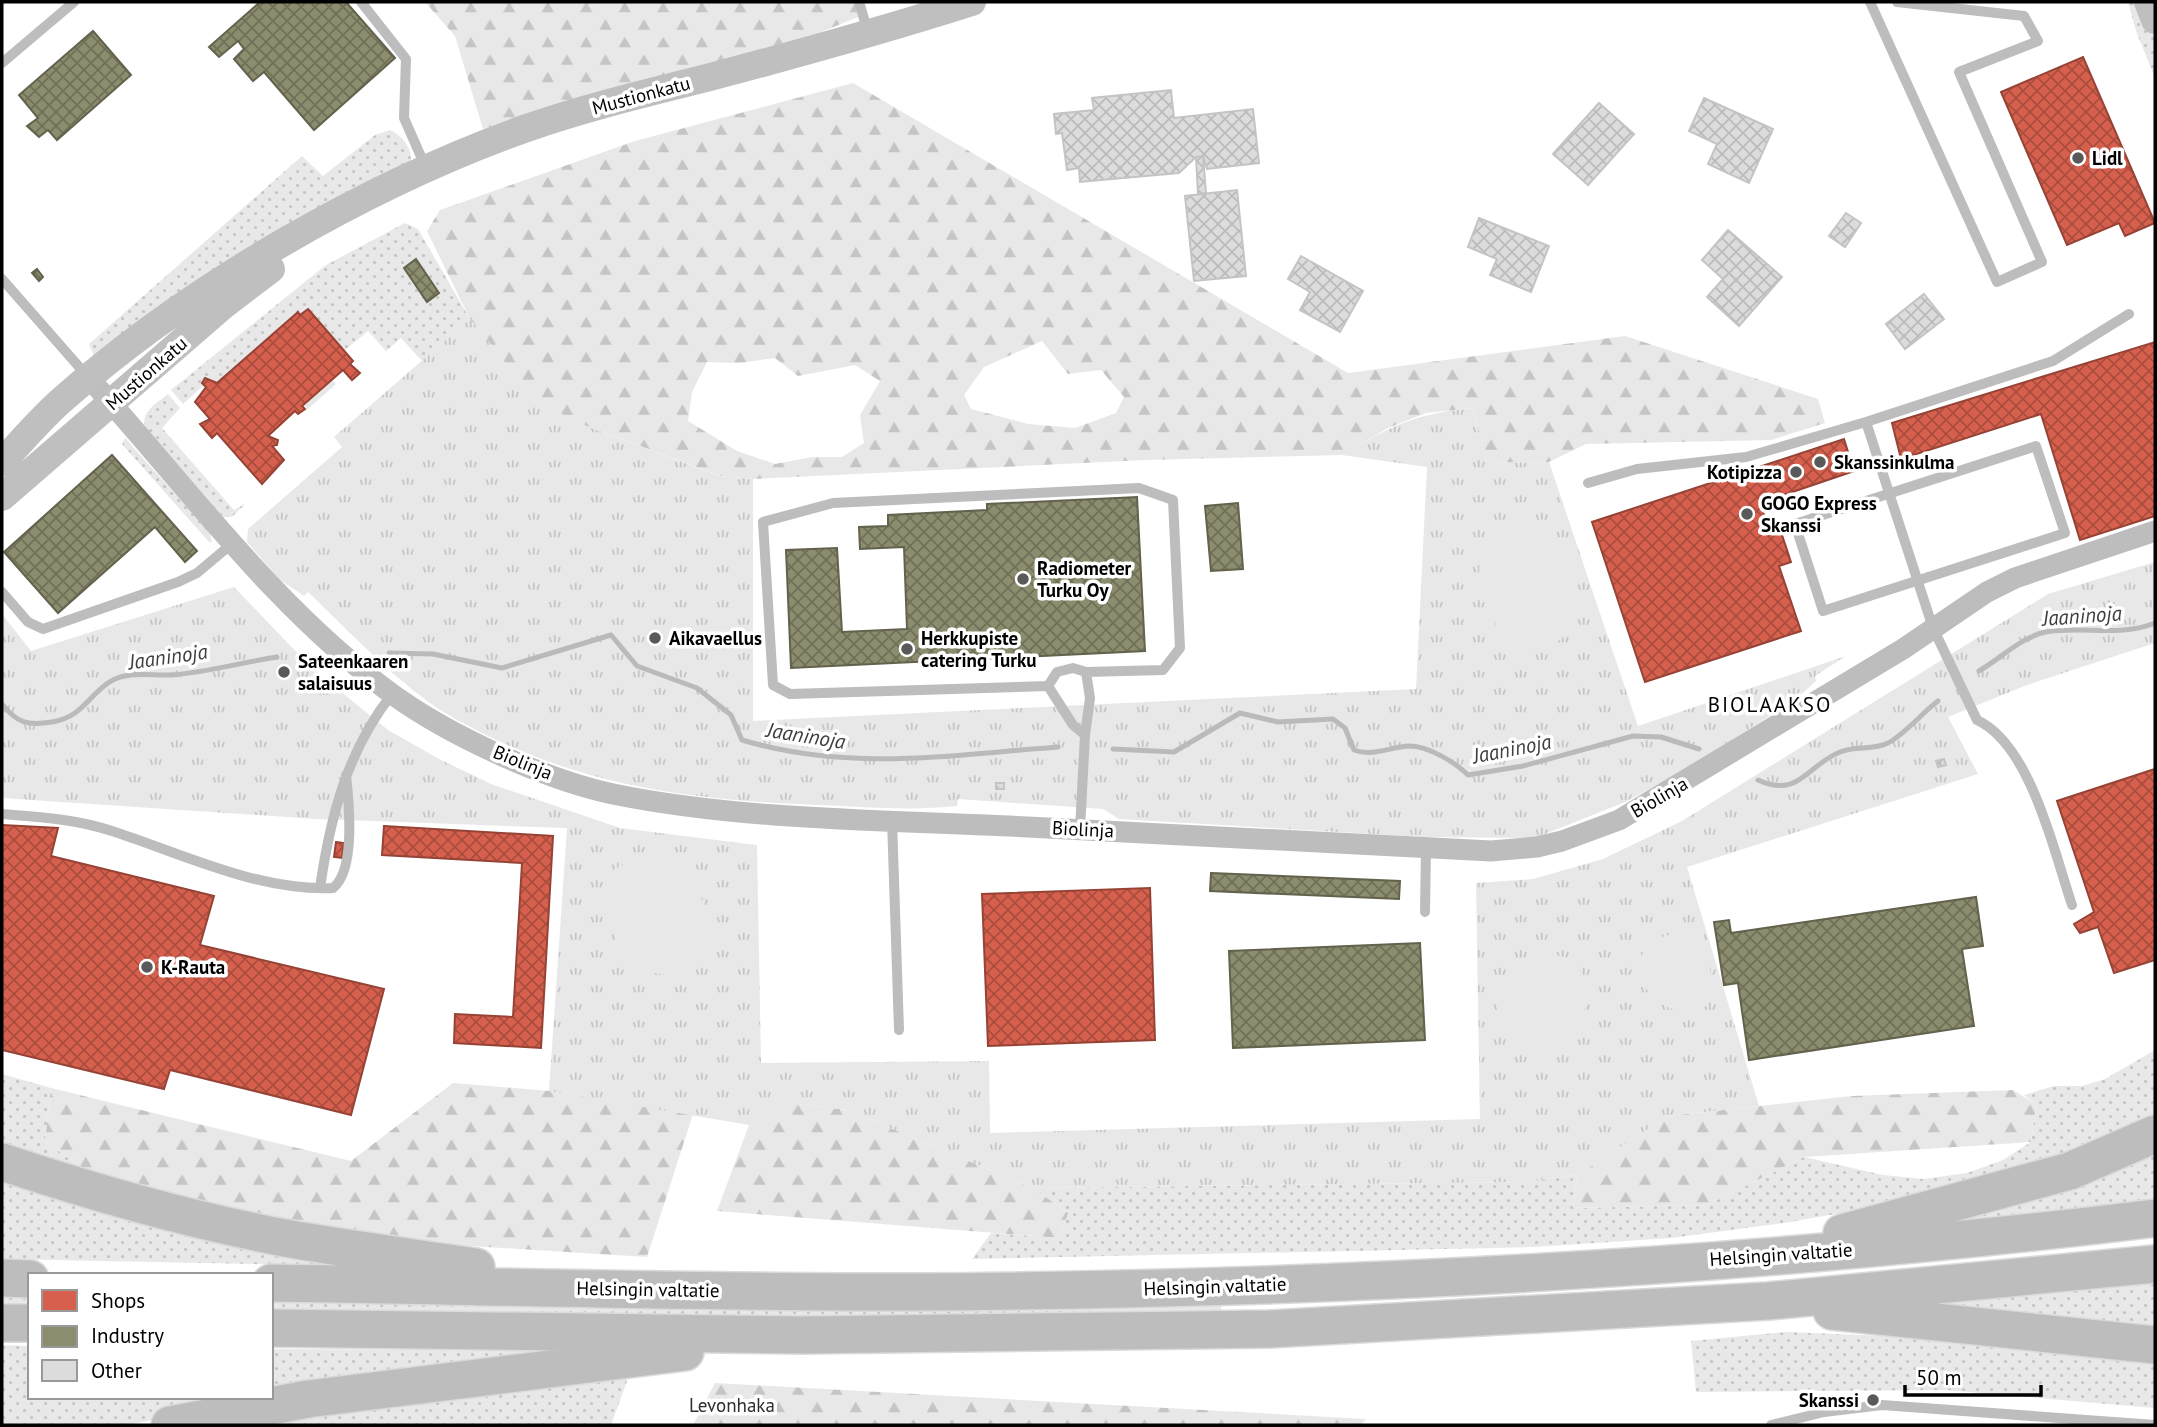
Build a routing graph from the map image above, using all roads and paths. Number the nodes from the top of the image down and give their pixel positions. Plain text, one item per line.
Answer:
1 (74, 2) edge
2 (361, 2) edge
3 (859, 2) edge
4 (972, 2) edge
5 (1870, 2) edge
6 (1896, 2) edge
7 (2148, 2) edge
8 (2155, 20) edge
9 (869, 35) junction
10 (2, 63) edge
11 (427, 170) junction
12 (323, 222) junction
13 (2, 279) edge
14 (2129, 314) dead end
15 (88, 377) junction
16 (111, 403) junction
17 (1866, 422) junction
18 (2, 462) edge
19 (1588, 483) dead end
20 (1888, 494) junction
21 (2, 497) edge
22 (2155, 531) edge
23 (234, 542) junction
24 (1917, 581) junction
25 (2, 592) edge
26 (1933, 628) junction
27 (1086, 672) junction
28 (1048, 686) junction
29 (392, 694) junction
30 (1085, 735) junction
31 (346, 775) junction
32 (2, 814) edge
33 (892, 820) junction
34 (1080, 829) junction
35 (1426, 848) junction
36 (320, 888) junction
37 (2072, 905) dead end
38 (1425, 912) dead end
39 (899, 1030) dead end
40 (2155, 1134) edge
41 (2, 1162) edge
42 (2155, 1218) edge
43 (1764, 1256) junction
44 (2155, 1264) edge
45 (2, 1278) edge
46 (28, 1279) edge
47 (273, 1283) edge
48 (615, 1288) junction
49 (1768, 1301) junction
50 (1269, 1307) junction
51 (2, 1323) edge
52 (28, 1323) edge
53 (273, 1328) edge
54 (802, 1335) junction
55 (2155, 1345) edge
56 (170, 1425) edge
57 (1771, 1425) edge
58 (2155, 1425) edge

1 - 10 lane
2 - 11 lane
3 - 9 lane
4 - 9 street, Mustionkatu
5 - 6 lane
7 - 8 street
9 - 11 street, Mustionkatu
11 - 12 street, Mustionkatu
12 - 15 street, Mustionkatu
12 - 16 street, Mustionkatu
13 - 15 lane
14 - 17 lane
15 - 16 street, Biolinja
15 - 18 street, Mustionkatu
16 - 21 street, Mustionkatu
16 - 23 street, Biolinja
17 - 19 lane
17 - 20 lane
20 - 24 lane
20 - 24 lane
20 - 24 lane
22 - 26 street, Biolinja
23 - 25 lane
23 - 29 street, Biolinja
24 - 26 lane
26 - 35 street, Biolinja
26 - 37 lane
27 - 28 lane
27 - 28 lane
27 - 30 lane
28 - 30 lane
29 - 31 lane
29 - 33 street, Biolinja
30 - 34 lane
31 - 36 lane
31 - 36 lane
32 - 36 lane
33 - 34 street, Biolinja
33 - 39 lane
34 - 35 street, Biolinja
35 - 38 lane
40 - 43 highway
41 - 48 highway
42 - 43 highway, Helsingin valtatie
43 - 50 highway, Helsingin valtatie
44 - 49 highway, Helsingin valtatie
45 - 46 highway
47 - 48 highway, Helsingin valtatie
48 - 50 highway, Helsingin valtatie
49 - 50 highway, Helsingin valtatie
49 - 55 highway
50 - 54 highway, Helsingin valtatie
51 - 52 highway
53 - 54 highway, Helsingin valtatie
54 - 56 highway
57 - 58 lane

